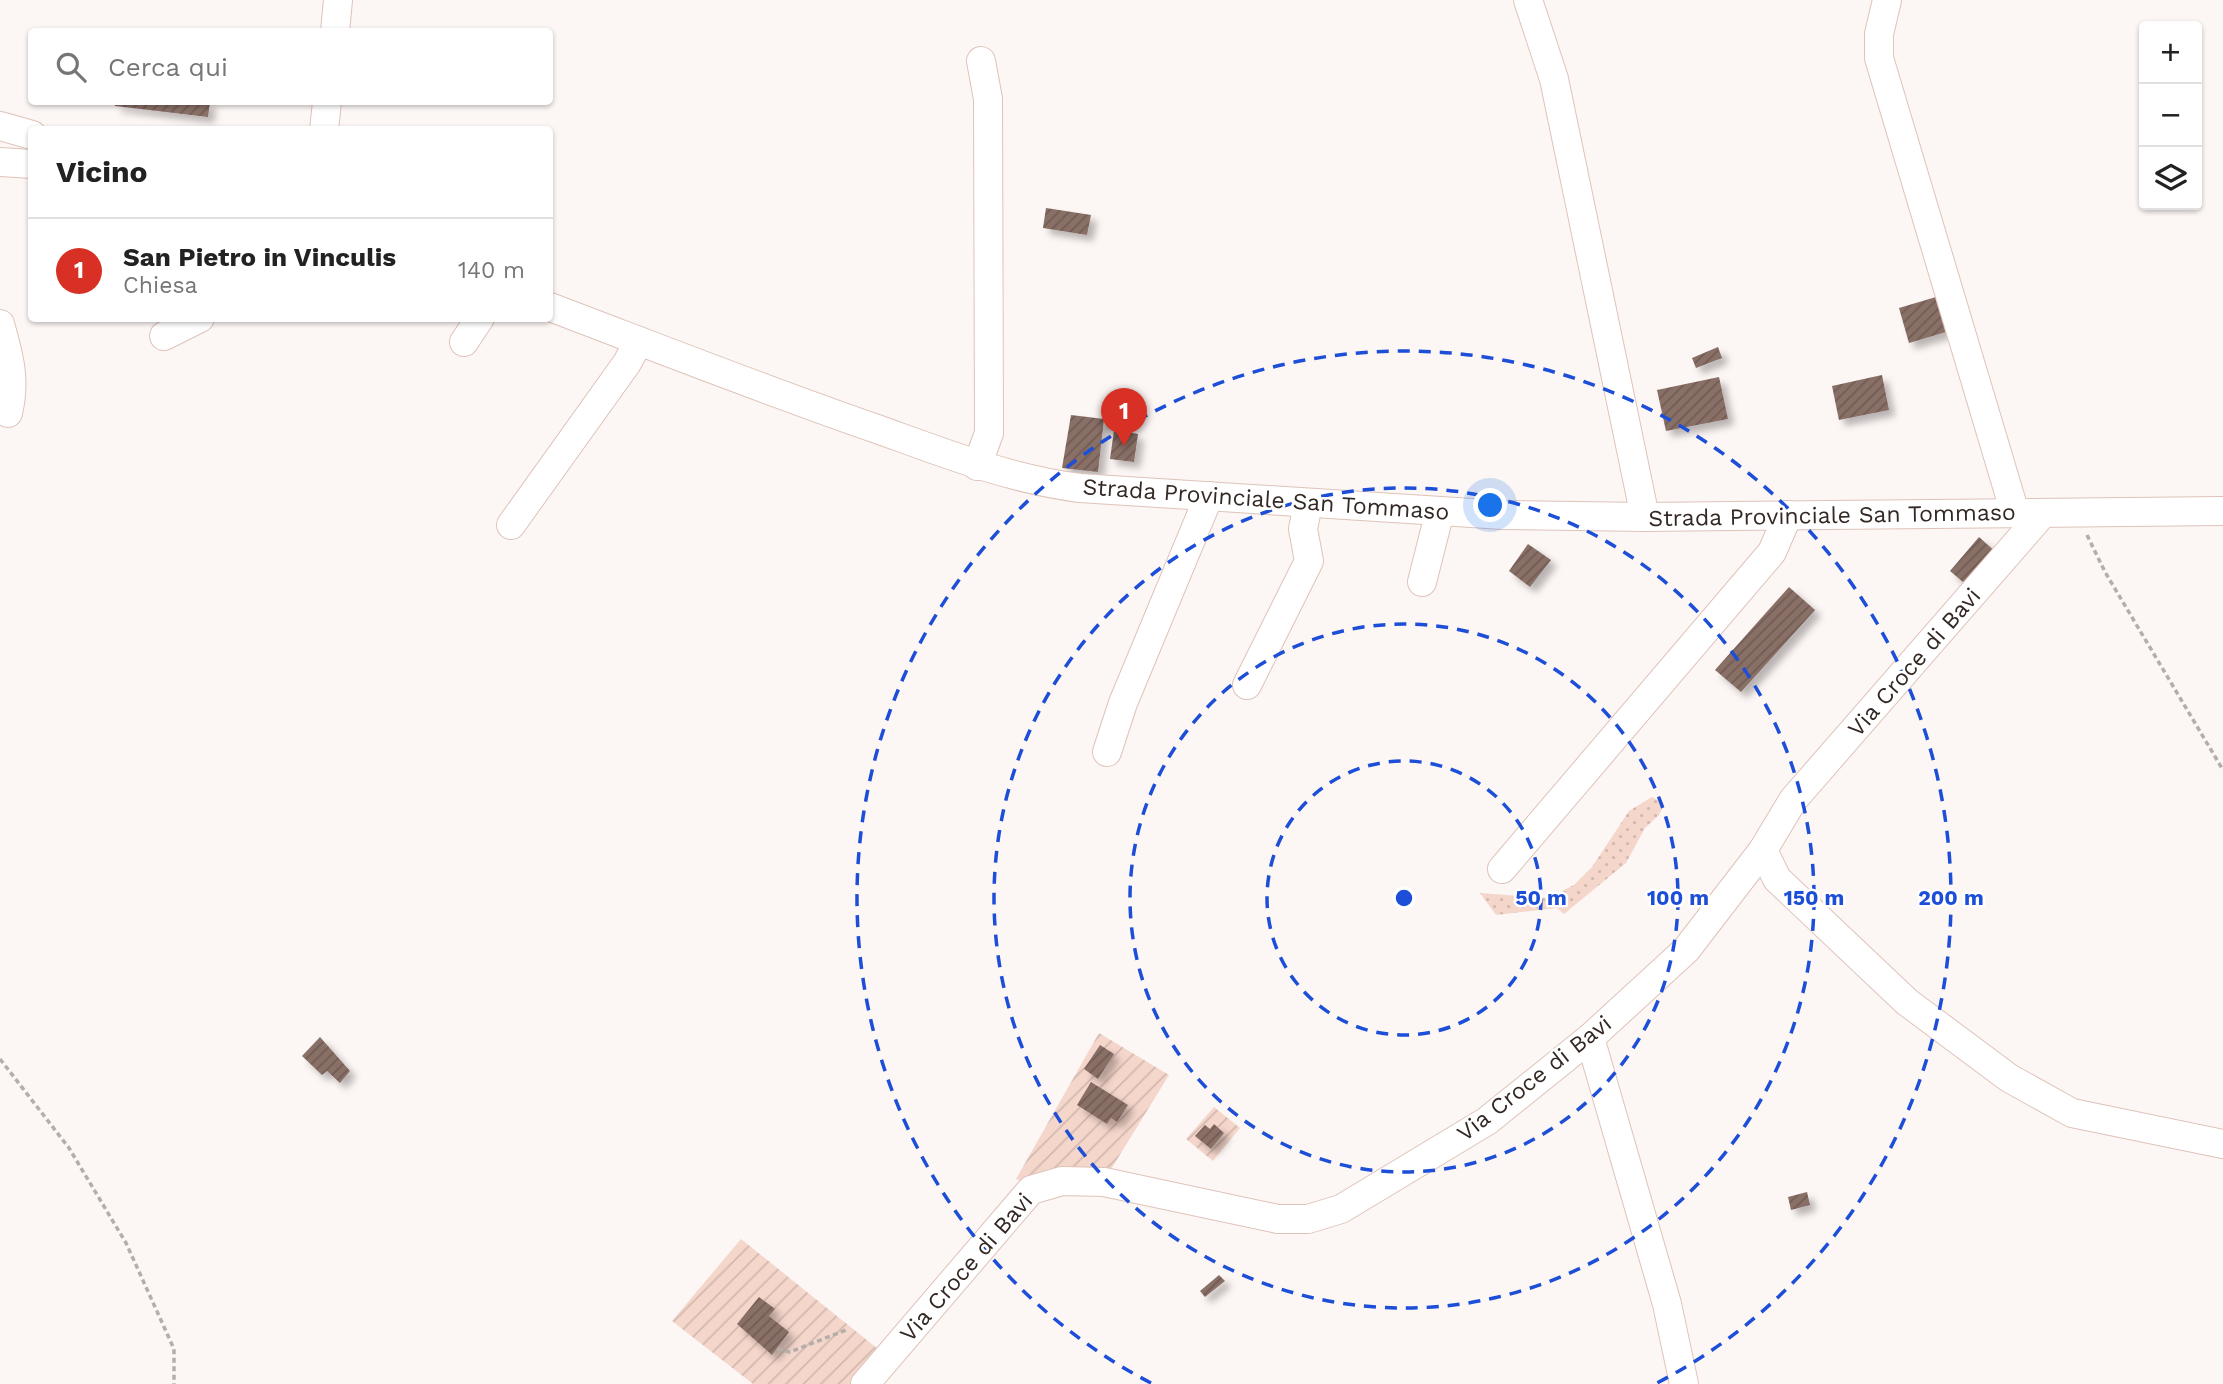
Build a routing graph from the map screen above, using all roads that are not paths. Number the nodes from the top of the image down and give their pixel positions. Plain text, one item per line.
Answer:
1 (338, 0) edge
2 (1528, 0) edge
3 (1887, 0) edge
4 (335, 28) edge
5 (981, 61) dead end
6 (327, 105) edge
7 (324, 126) edge
8 (0, 127) edge
9 (28, 134) edge
10 (0, 162) edge
11 (28, 164) edge
12 (553, 307) edge
13 (192, 322) edge
14 (477, 322) edge
15 (0, 324) edge
16 (164, 336) dead end
17 (639, 341) junction
18 (464, 342) dead end
19 (8, 413) dead end
20 (977, 466) junction
21 (1209, 496) junction
22 (1308, 504) junction
23 (1440, 511) junction
24 (2223, 511) edge
25 (2015, 513) junction
26 (2043, 513) junction
27 (1788, 515) junction
28 (1645, 517) junction
29 (511, 525) dead end
30 (1422, 582) dead end
31 (1247, 685) dead end
32 (1107, 751) dead end
33 (1763, 850) junction
34 (1502, 869) dead end
35 (1590, 1038) junction
36 (2223, 1144) edge
37 (865, 1384) edge
38 (1685, 1384) edge

1 - 4 street
2 - 28 street
3 - 25 street
5 - 20 street
6 - 7 street
8 - 9 street
10 - 11 street
12 - 17 street, Strada Provinciale San Tommaso
13 - 16 street
14 - 18 street
15 - 19 street
17 - 20 street, Strada Provinciale San Tommaso
17 - 29 street
20 - 21 street, Strada Provinciale San Tommaso
21 - 22 street, Strada Provinciale San Tommaso
21 - 32 street
22 - 23 street, Strada Provinciale San Tommaso
22 - 31 street
23 - 28 street, Strada Provinciale San Tommaso
23 - 30 street
24 - 26 street, Strada Provinciale San Tommaso
25 - 26 street, Strada Provinciale San Tommaso
25 - 27 street, Strada Provinciale San Tommaso
26 - 33 street, Via Croce di Bavi
27 - 28 street, Strada Provinciale San Tommaso
27 - 34 street
33 - 35 street, Via Croce di Bavi
33 - 36 street
35 - 37 street, Via Croce di Bavi
35 - 38 street

